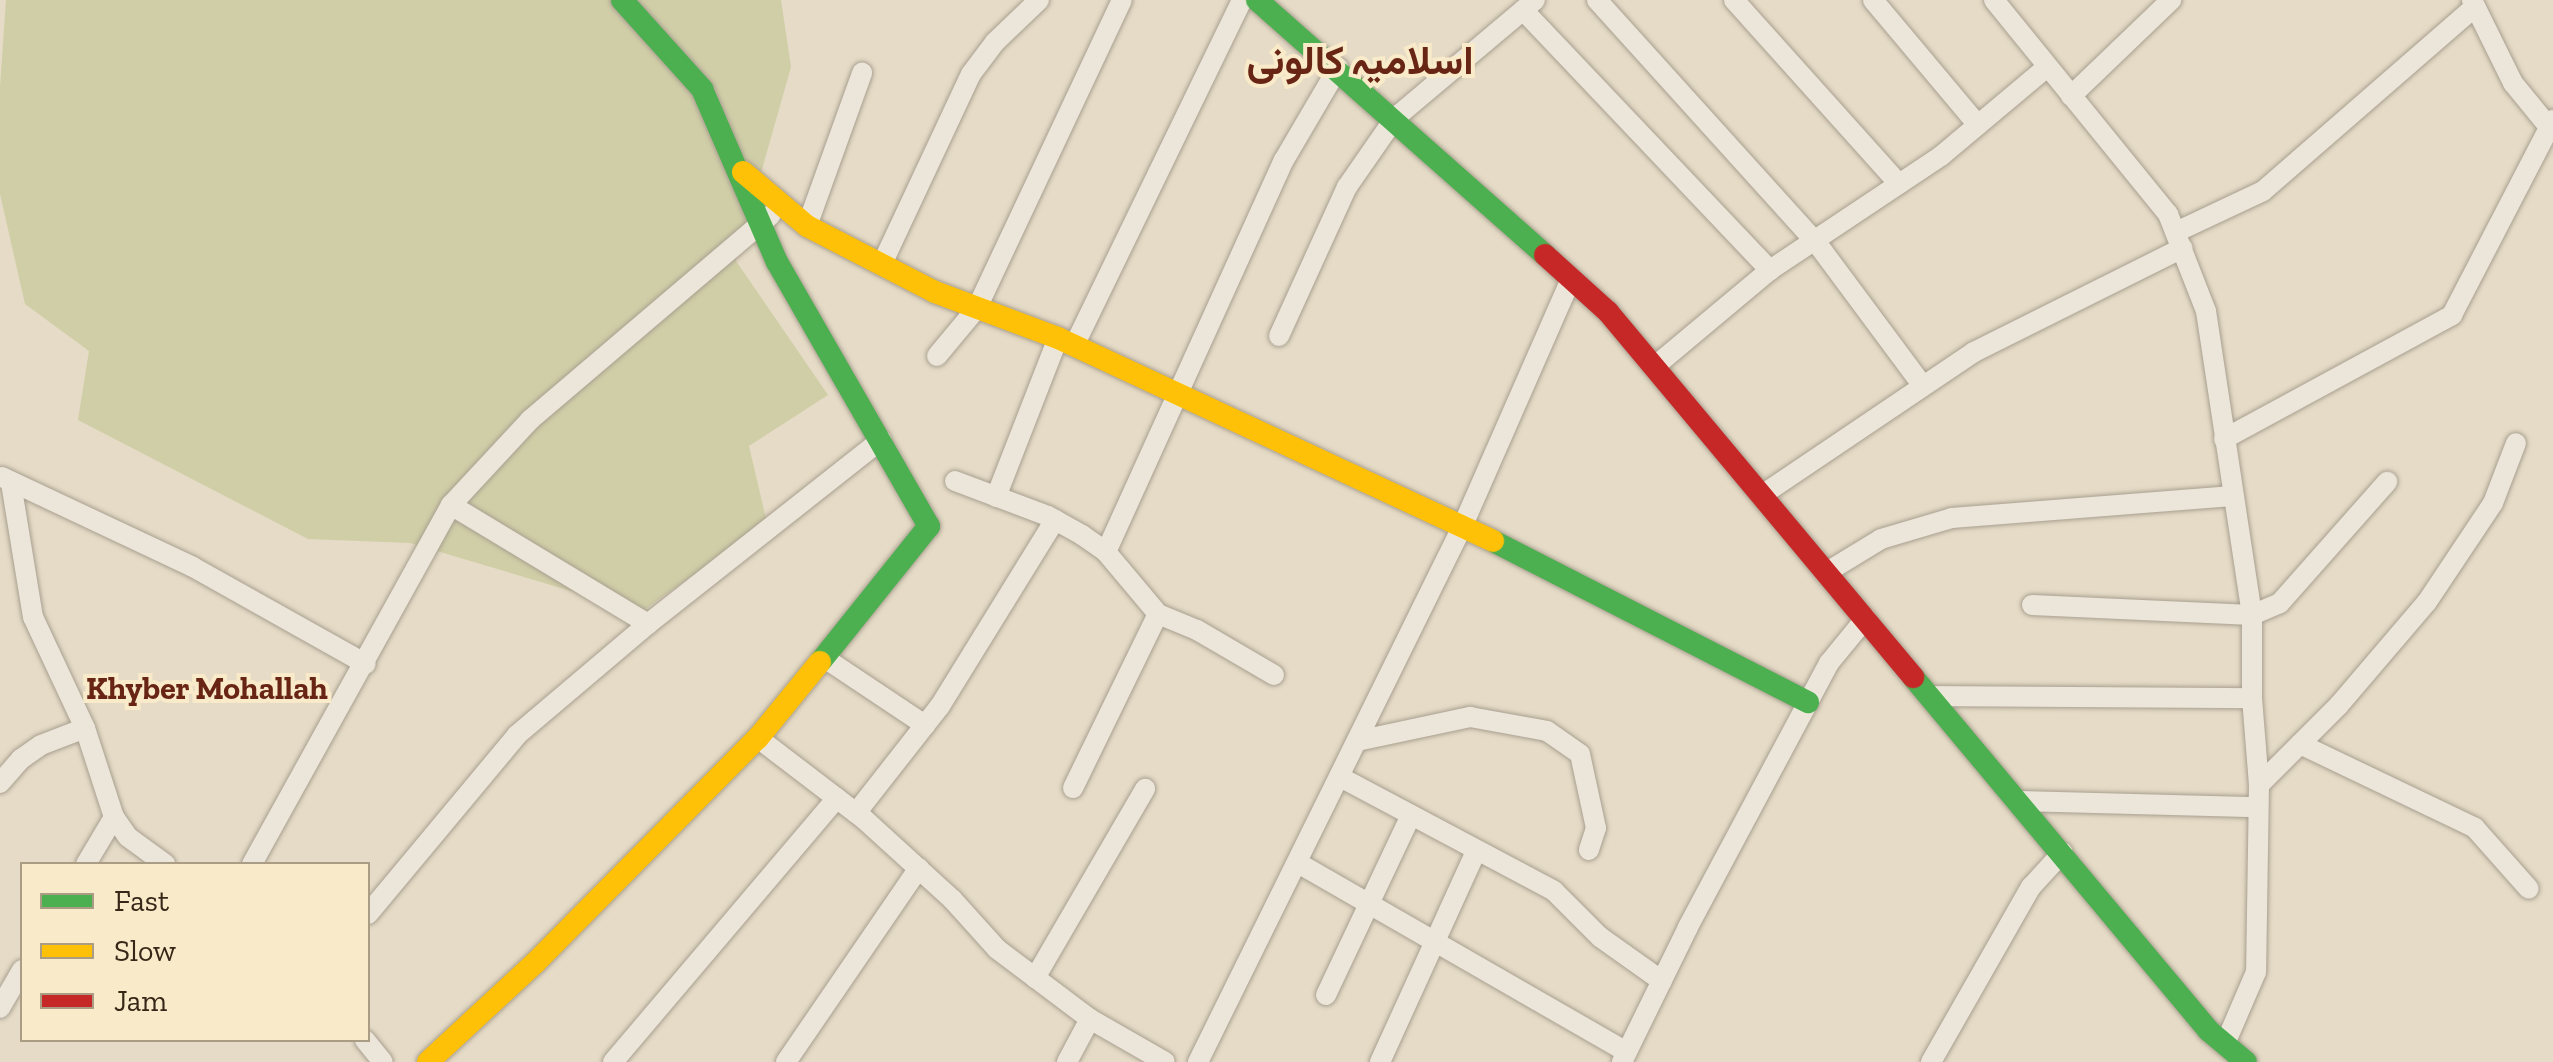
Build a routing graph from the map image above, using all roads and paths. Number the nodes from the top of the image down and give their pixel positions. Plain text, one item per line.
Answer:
1 (622, 0) edge
2 (1039, 0) edge
3 (1122, 0) edge
4 (1242, 0) edge
5 (1257, 0) edge
6 (1597, 0) edge
7 (1734, 0) edge
8 (1873, 0) edge
9 (1994, 0) edge
10 (2171, 0) edge
11 (2473, 4) edge
12 (1529, 5) edge
13 (1338, 68) junction
14 (2046, 68) junction
15 (862, 73) dead end
16 (2071, 96) junction
17 (1395, 118) junction
18 (2551, 124) edge
19 (1978, 125) junction
20 (738, 168) junction
21 (1899, 184) junction
22 (782, 205) junction
23 (761, 223) junction
24 (807, 226) junction
25 (2179, 240) junction
26 (1816, 242) junction
27 (882, 264) junction
28 (1770, 270) junction
29 (1571, 279) junction
30 (977, 308) junction
31 (1278, 336) dead end
32 (1066, 342) junction
33 (937, 356) dead end
34 (1654, 367) junction
35 (1923, 386) junction
36 (1179, 396) junction
37 (2224, 439) junction
38 (881, 440) junction
39 (2516, 443) dead end
40 (5, 480) edge
41 (955, 481) dead end
42 (2387, 482) dead end
43 (1762, 495) junction
44 (996, 496) junction
45 (2232, 496) junction
46 (451, 505) junction
47 (1055, 520) junction
48 (8, 524) edge
49 (1462, 525) junction
50 (1106, 552) junction
51 (1827, 572) junction
52 (2032, 605) dead end
53 (1158, 614) junction
54 (2252, 615) junction
55 (1866, 618) junction
56 (648, 624) junction
57 (824, 657) junction
58 (366, 664) junction
59 (1274, 675) dead end
60 (1932, 696) junction
61 (2252, 698) junction
62 (1808, 702) junction
63 (924, 725) junction
64 (86, 728) junction
65 (758, 738) junction
66 (1357, 742) junction
67 (2300, 744) junction
68 (1340, 777) junction
69 (0, 783) edge
70 (1073, 788) dead end
71 (1145, 789) dead end
72 (2258, 796) junction
73 (837, 798) junction
74 (2020, 801) junction
75 (856, 813) junction
76 (1410, 816) junction
77 (114, 817) junction
78 (1476, 850) junction
79 (1589, 850) dead end
80 (2063, 852) junction
81 (87, 862) edge
82 (162, 862) edge
83 (253, 862) edge
84 (1298, 862) junction
85 (919, 868) junction
86 (2530, 889) dead end
87 (1366, 902) junction
88 (370, 912) edge
89 (1435, 941) junction
90 (20, 973) edge
91 (1036, 978) junction
92 (1662, 981) junction
93 (1326, 995) dead end
94 (0, 1008) edge
95 (1090, 1019) junction
96 (367, 1042) edge
97 (2224, 1044) junction
98 (1624, 1057) edge
99 (384, 1062) edge
100 (428, 1062) edge
101 (613, 1062) edge
102 (786, 1062) edge
103 (1068, 1062) edge
104 (1165, 1062) edge
105 (1198, 1062) edge
106 (1380, 1062) edge
107 (1931, 1062) edge
108 (2246, 1062) edge

1 - 20 street
2 - 27 street
3 - 30 street
4 - 32 street
5 - 13 street
6 - 26 street
7 - 21 street
8 - 19 street
9 - 14 street
10 - 16 street
11 - 18 street
11 - 25 street
12 - 17 street
12 - 28 street
13 - 17 street
13 - 36 street
14 - 16 street
14 - 19 street
15 - 24 street
16 - 25 street
17 - 29 street
17 - 31 street
18 - 37 street
19 - 21 street
20 - 22 street
20 - 23 street
21 - 26 street
22 - 23 street
22 - 24 street
23 - 38 street
23 - 46 street
24 - 27 street
25 - 35 street
25 - 37 street
26 - 28 street
26 - 35 street
27 - 30 street
28 - 34 street
29 - 34 street
29 - 49 street
30 - 32 street
30 - 33 street
32 - 36 street
32 - 44 street
34 - 43 street
35 - 43 street
36 - 49 street
36 - 50 street
37 - 45 street
38 - 56 street
38 - 57 street
39 - 67 street
40 - 48 street
40 - 58 street
41 - 44 street
42 - 54 street
43 - 51 street
44 - 47 street
45 - 51 street
45 - 54 street
46 - 56 street
46 - 58 street
47 - 50 street
47 - 63 street
48 - 64 street
49 - 62 street
49 - 66 street
50 - 53 street
51 - 55 street
52 - 54 street
53 - 59 street
53 - 70 street
54 - 61 street
55 - 60 street
55 - 62 street
56 - 88 street
57 - 63 street
57 - 65 street
58 - 83 street
60 - 61 street
60 - 74 street
61 - 72 street
62 - 92 street
63 - 75 street
64 - 69 street
64 - 77 street
65 - 73 street
65 - 100 street
66 - 68 street
66 - 79 street
67 - 72 street
67 - 86 street
68 - 76 street
68 - 84 street
71 - 91 street
72 - 74 street
72 - 97 street
73 - 75 street
73 - 101 street
74 - 80 street
75 - 85 street
76 - 78 street
76 - 87 street
77 - 81 street
77 - 82 street
78 - 89 street
78 - 92 street
80 - 97 street
80 - 107 street
84 - 87 street
84 - 105 street
85 - 91 street
85 - 102 street
87 - 89 street
87 - 93 street
89 - 98 street
89 - 106 street
90 - 94 street
91 - 95 street
92 - 98 street
95 - 103 street
95 - 104 street
96 - 99 street
97 - 108 street

